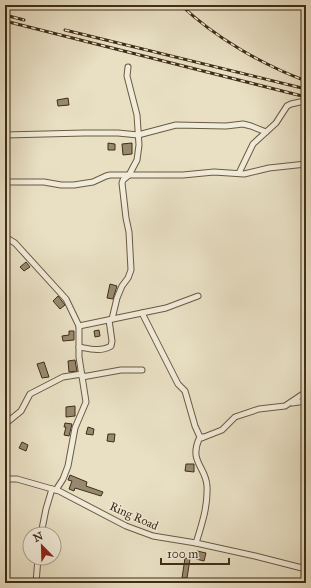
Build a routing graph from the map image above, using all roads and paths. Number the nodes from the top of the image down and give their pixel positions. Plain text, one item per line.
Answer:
1 (128, 67) dead end
2 (300, 102) dead end
3 (266, 132) junction
4 (5, 135) edge
5 (138, 135) junction
6 (306, 164) edge
7 (238, 173) junction
8 (129, 175) junction
9 (5, 182) edge
10 (5, 238) edge
11 (198, 296) dead end
12 (142, 313) junction
13 (111, 319) junction
14 (79, 326) junction
15 (79, 347) junction
16 (142, 370) dead end
17 (82, 376) junction
18 (306, 392) edge
19 (306, 401) edge
20 (291, 403) junction
21 (5, 424) edge
22 (203, 437) junction
23 (5, 479) edge
24 (54, 490) junction
25 (43, 526) edge
26 (196, 544) junction
27 (37, 566) edge
28 (306, 569) edge
29 (36, 583) edge

1 - 5 street
2 - 3 street
3 - 5 street
3 - 7 street
4 - 5 street
5 - 8 street
6 - 7 street
7 - 8 street
8 - 9 street
8 - 13 street
10 - 14 street
11 - 12 street
12 - 13 street
12 - 22 street
13 - 14 street
13 - 15 street
14 - 15 street
15 - 17 street
16 - 17 street
17 - 21 street
17 - 24 street
18 - 20 street
19 - 20 street
20 - 22 street
22 - 26 street
23 - 24 street, Ring Road
24 - 25 street
24 - 26 street, Ring Road
26 - 28 street, Ring Road
27 - 29 street

